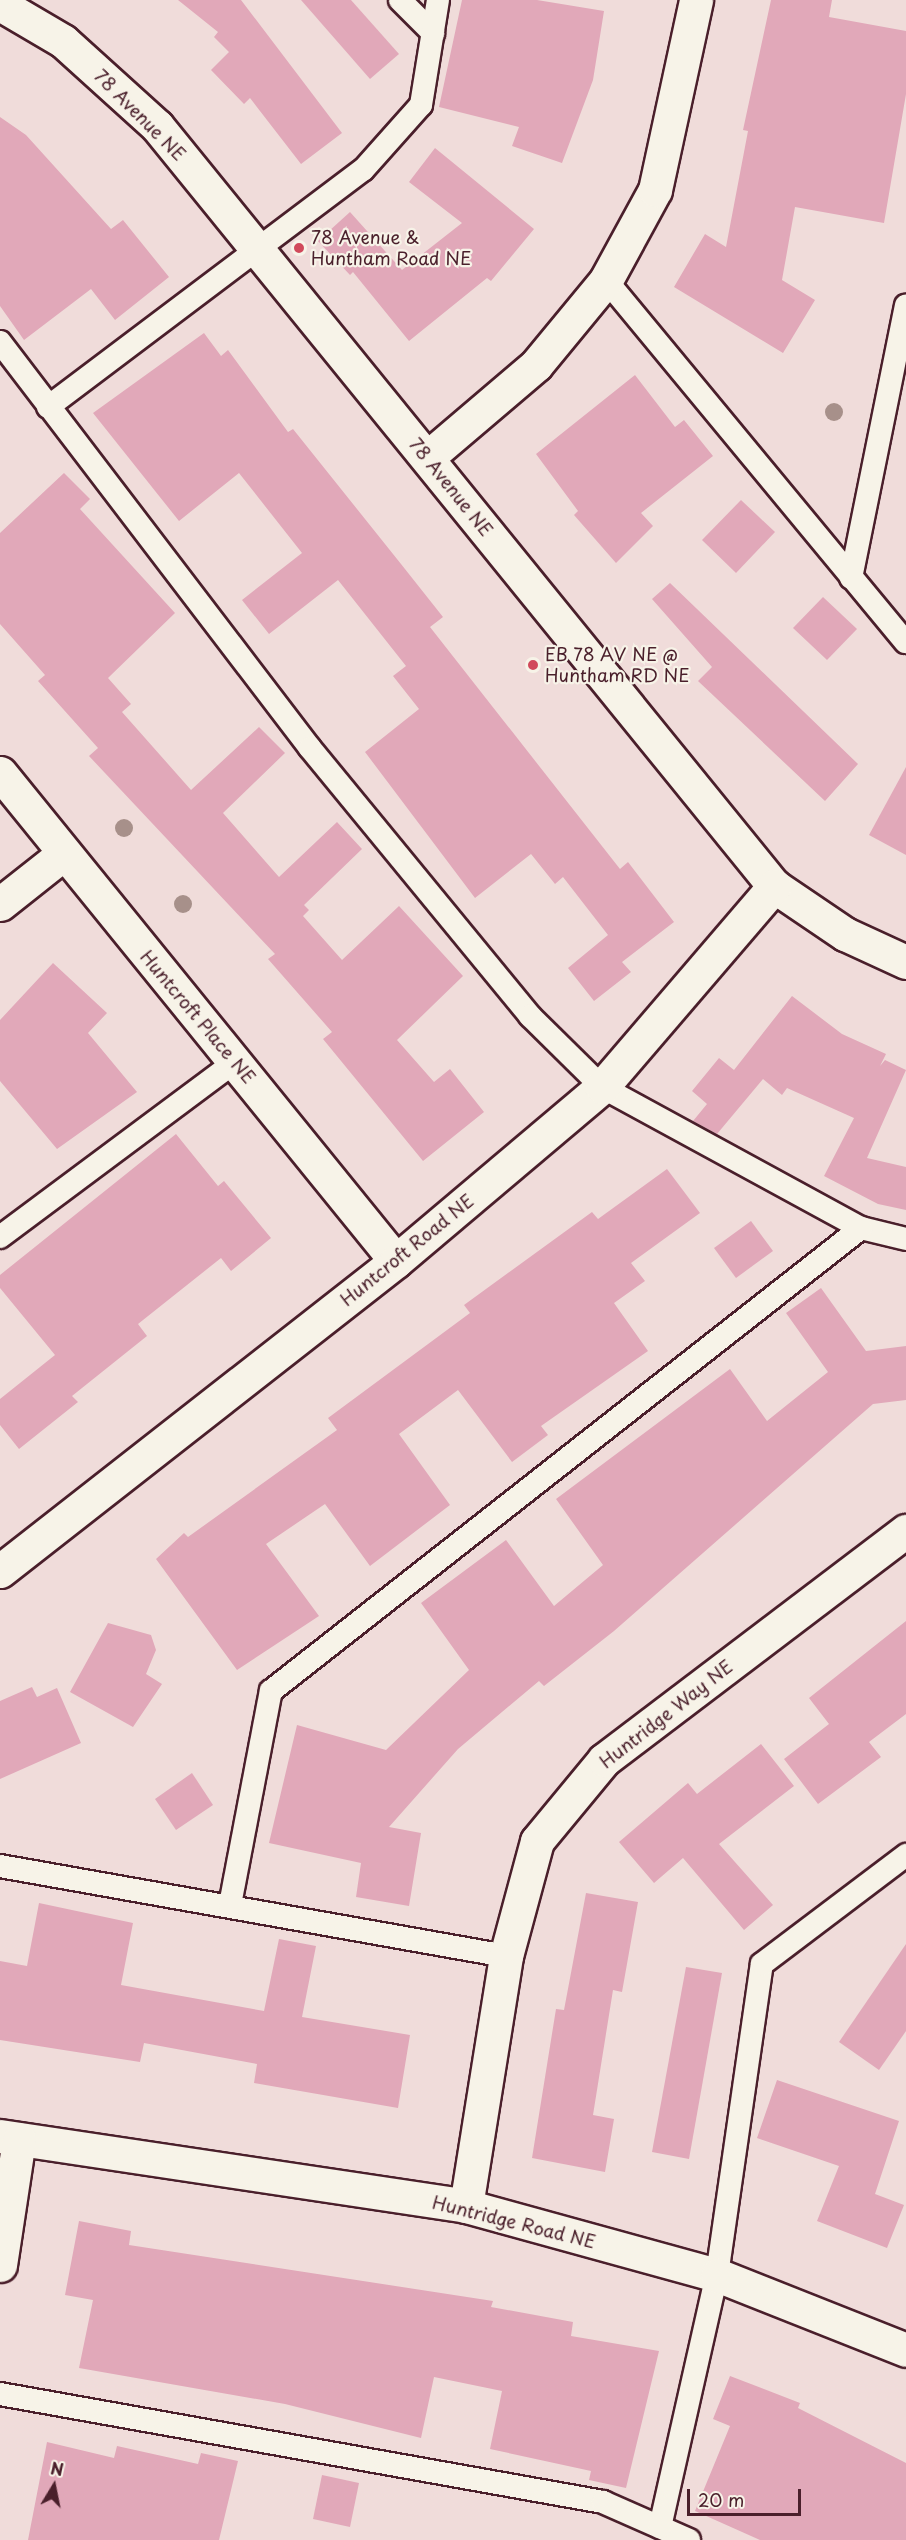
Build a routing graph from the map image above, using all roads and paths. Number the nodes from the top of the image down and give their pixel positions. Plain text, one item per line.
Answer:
1 (400, 0) edge
2 (438, 0) edge
3 (696, 0) edge
4 (0, 4) edge
5 (433, 33) junction
6 (260, 248) junction
7 (606, 280) junction
8 (906, 306) edge
9 (0, 342) edge
10 (48, 407) junction
11 (428, 458) junction
12 (850, 578) junction
13 (906, 642) edge
14 (0, 773) edge
15 (63, 854) junction
16 (774, 886) junction
17 (0, 904) edge
18 (906, 962) edge
19 (236, 1061) junction
20 (602, 1087) junction
21 (861, 1228) junction
22 (0, 1237) edge
23 (906, 1239) edge
24 (396, 1261) junction
25 (906, 1532) edge
26 (0, 1571) edge
27 (906, 1855) edge
28 (0, 1866) edge
29 (230, 1905) junction
30 (506, 1956) junction
31 (9, 2137) edge
32 (466, 2206) junction
33 (0, 2265) edge
34 (717, 2275) junction
35 (906, 2350) edge
36 (0, 2394) edge
37 (660, 2527) junction
38 (689, 2540) edge

1 - 5 lane
2 - 5 lane
3 - 7 street
4 - 6 street, 78 Avenue NE
5 - 6 lane
6 - 10 lane
6 - 11 street, 78 Avenue NE
7 - 11 street
7 - 12 lane
8 - 12 lane
9 - 10 lane
10 - 20 lane
11 - 16 street, 78 Avenue NE
12 - 13 lane
14 - 15 street, Huntcroft Place NE
15 - 17 street
15 - 19 street, Huntcroft Place NE
16 - 18 street, 78 Avenue NE
16 - 20 street, Huntcroft Road NE
19 - 22 lane
19 - 24 street, Huntcroft Place NE
20 - 21 lane
20 - 24 street, Huntcroft Road NE
21 - 23 lane
21 - 29 lane
24 - 26 street, Huntcroft Road NE
25 - 30 street, Huntridge Way NE
27 - 34 lane
28 - 29 lane
29 - 30 lane
30 - 32 street, Huntridge Way NE
31 - 32 street, Huntridge Road NE
31 - 33 street
32 - 34 street, Huntridge Road NE
34 - 35 street, Huntridge Road NE
34 - 37 lane
36 - 37 lane
37 - 38 lane

